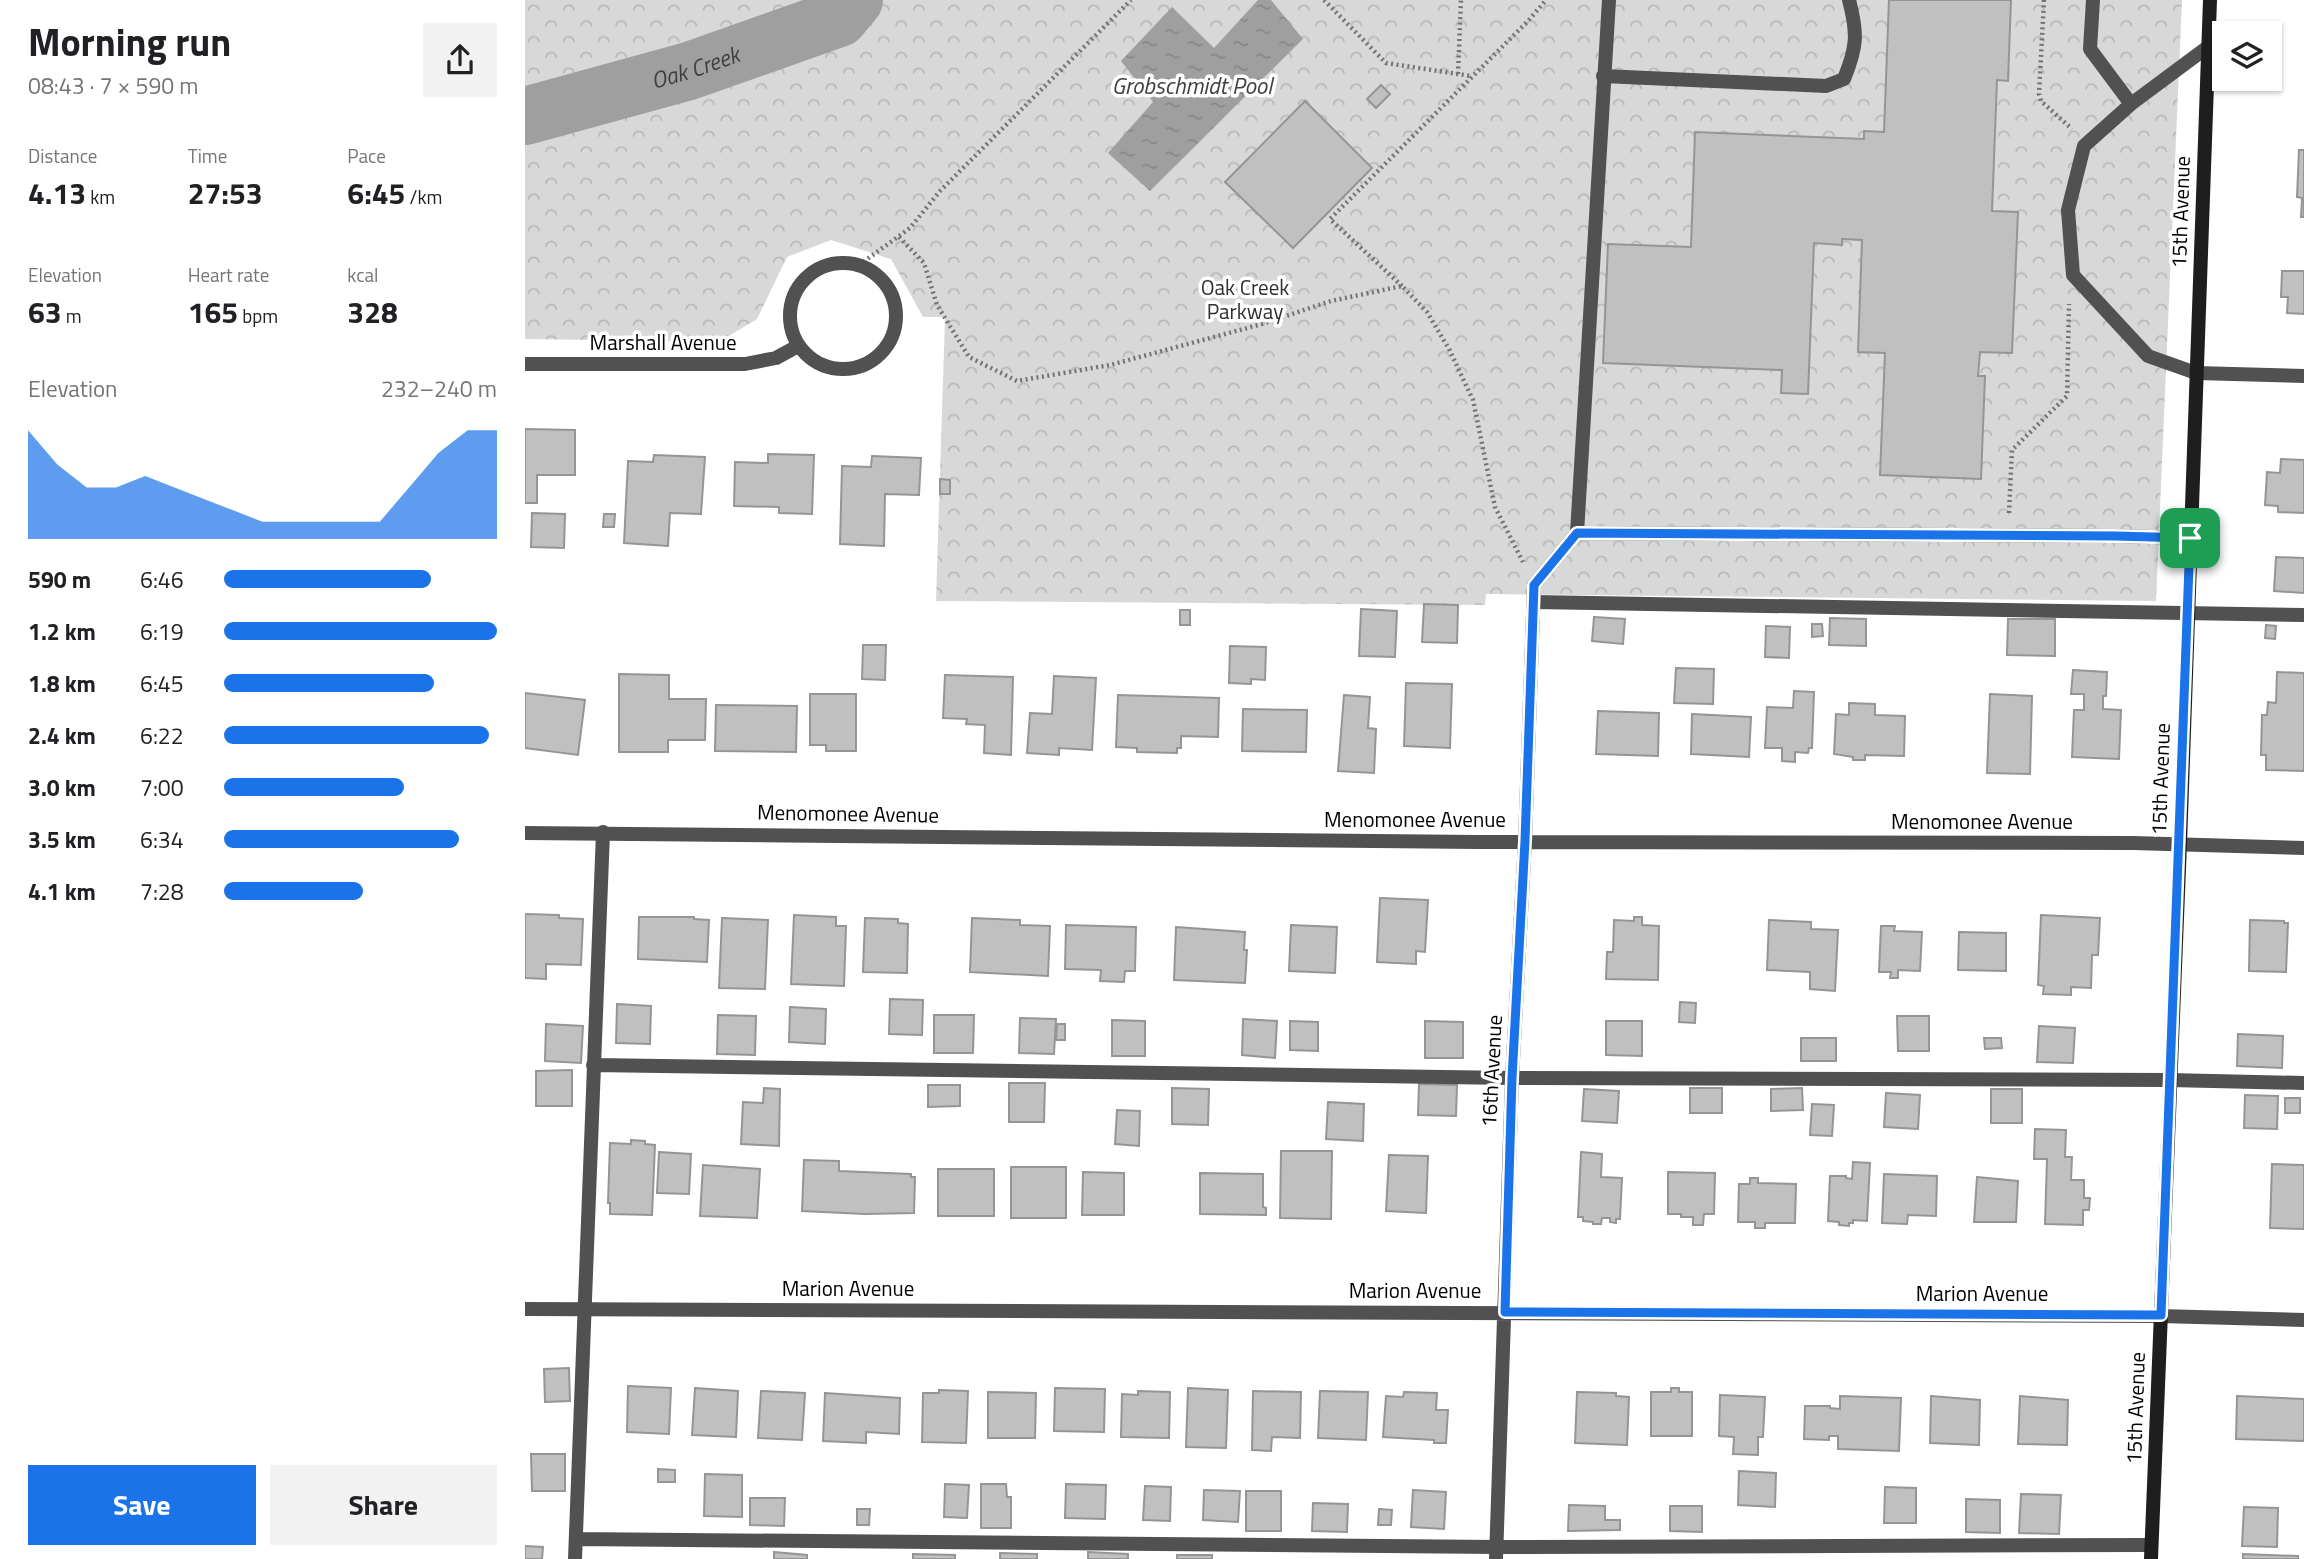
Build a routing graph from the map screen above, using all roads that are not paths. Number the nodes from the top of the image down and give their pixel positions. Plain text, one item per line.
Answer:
1 (1609, 0) edge
2 (1849, 0) edge
3 (2092, 0) edge
4 (2210, 0) edge
5 (2209, 46) junction
6 (1603, 76) junction
7 (2131, 103) junction
8 (798, 346) junction
9 (525, 364) edge
10 (2196, 373) junction
11 (2304, 376) edge
12 (1577, 533) junction
13 (2190, 538) junction
14 (1534, 602) junction
15 (2187, 612) junction
16 (2304, 615) edge
17 (525, 832) edge
18 (603, 832) junction
19 (1525, 841) junction
20 (2180, 844) junction
21 (2304, 848) edge
22 (593, 1065) junction
23 (1512, 1078) junction
24 (2169, 1080) junction
25 (2304, 1083) edge
26 (525, 1309) edge
27 (583, 1310) junction
28 (1505, 1312) junction
29 (2161, 1315) junction
30 (2304, 1320) edge
31 (576, 1539) junction
32 (2151, 1552) edge
33 (1496, 1553) edge
34 (575, 1559) edge

1 - 6 street
2 - 6 street
3 - 7 street
4 - 5 street, 15th Avenue
5 - 7 street
5 - 10 street, 15th Avenue
6 - 12 street
7 - 10 street
8 - 8 street
8 - 9 street, Marshall Avenue
10 - 11 street
10 - 13 street, 15th Avenue
12 - 13 street
12 - 14 street, 16th Avenue
13 - 15 street, 15th Avenue
14 - 15 street
14 - 19 street, 16th Avenue
15 - 16 street
15 - 20 street, 15th Avenue
17 - 18 street, Menomonee Avenue
18 - 19 street, Menomonee Avenue
18 - 22 street
19 - 20 street, Menomonee Avenue
19 - 23 street, 16th Avenue
20 - 21 street, Menomonee Avenue
20 - 24 street, 15th Avenue
22 - 23 street
22 - 27 street
23 - 24 street
23 - 28 street, 16th Avenue
24 - 25 street
24 - 29 street, 15th Avenue
26 - 27 street, Marion Avenue
27 - 28 street, Marion Avenue
27 - 31 street
28 - 29 street, Marion Avenue
28 - 33 street, 16th Avenue
29 - 30 street, Marion Avenue
29 - 32 street, 15th Avenue
31 - 33 street
31 - 34 street
32 - 33 street

